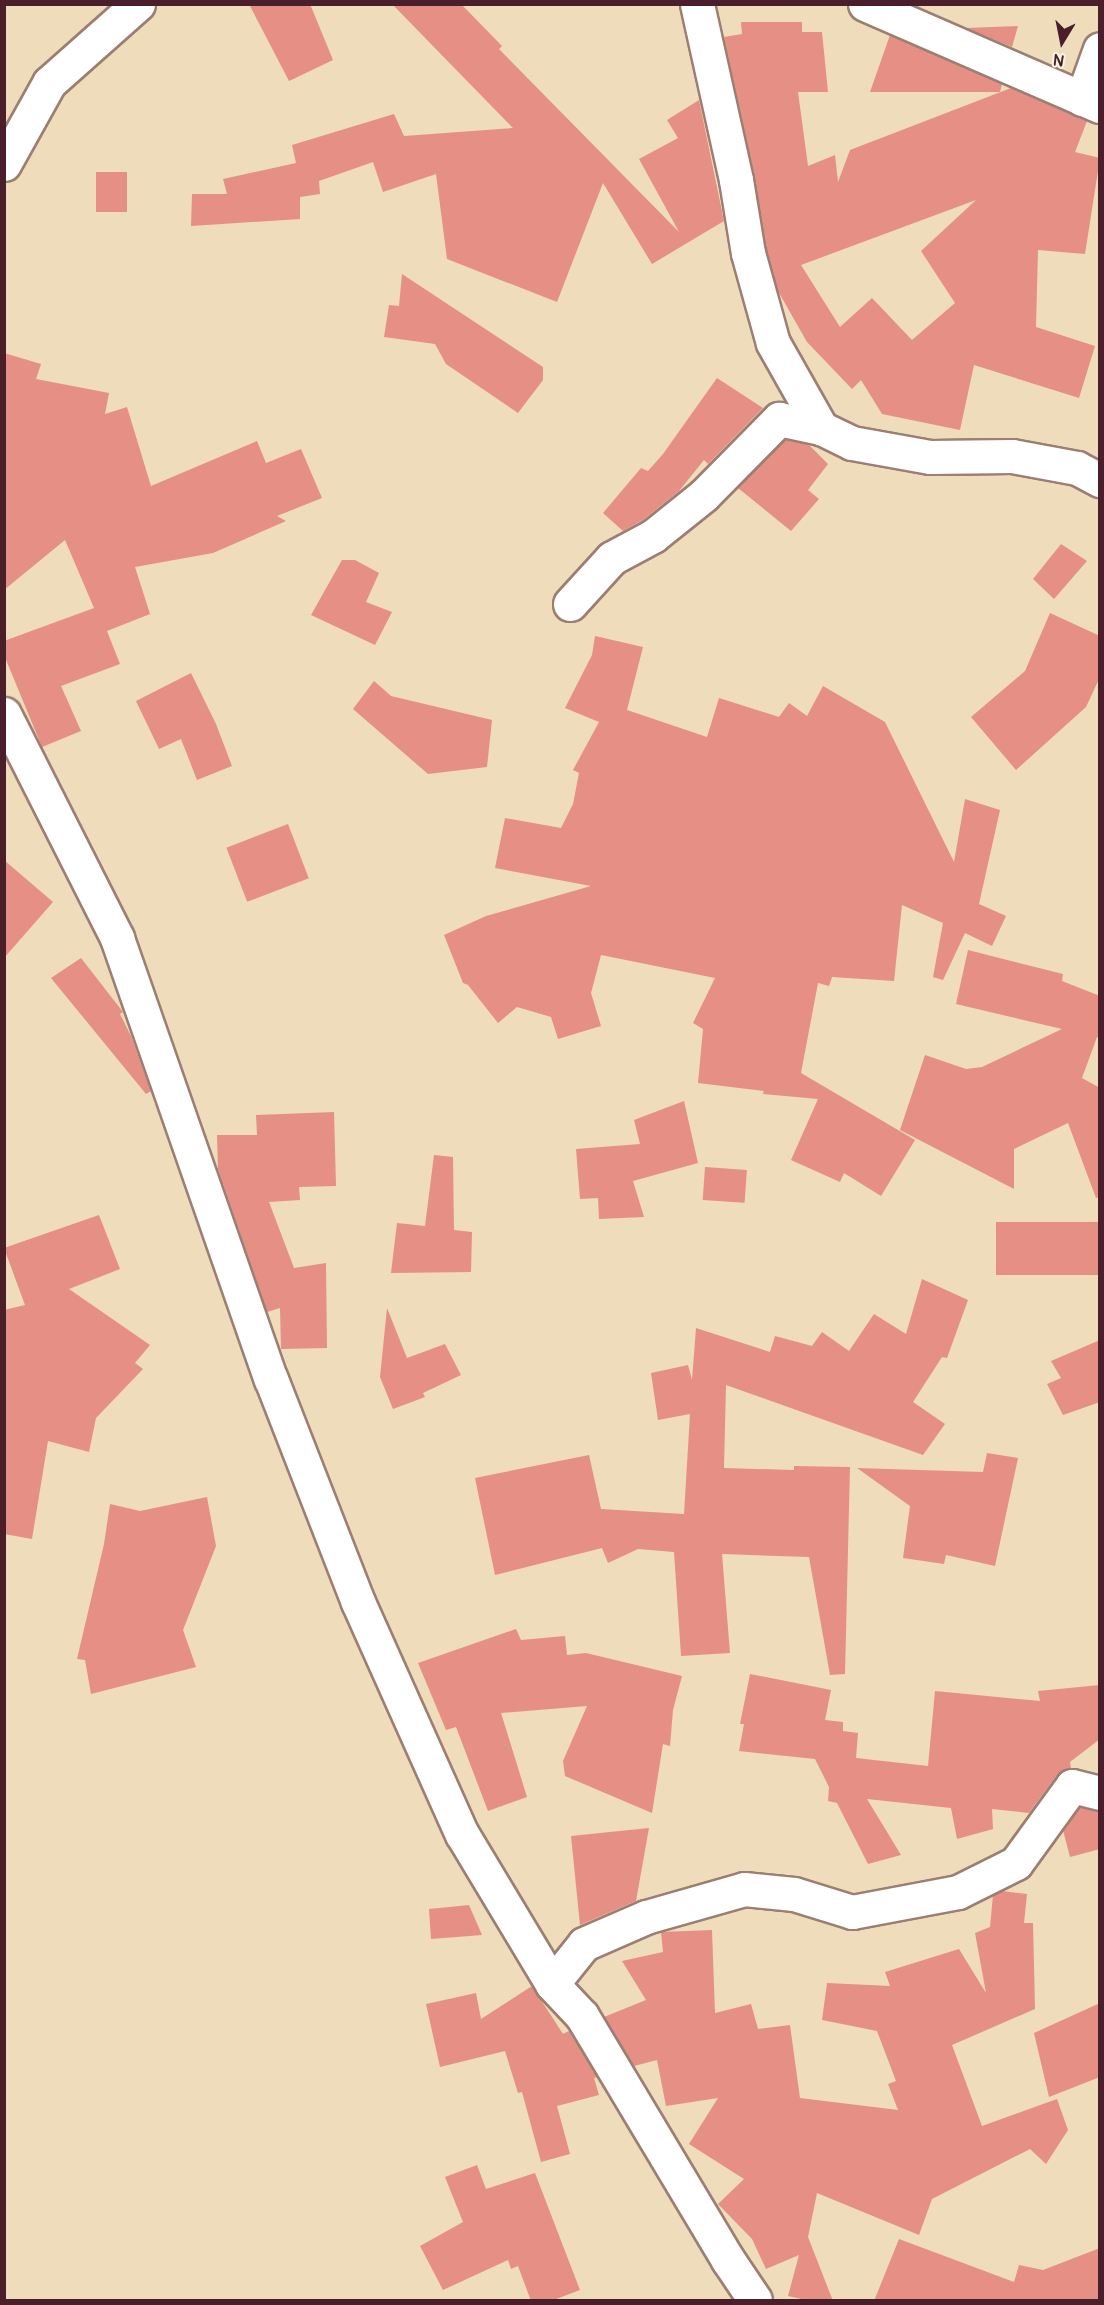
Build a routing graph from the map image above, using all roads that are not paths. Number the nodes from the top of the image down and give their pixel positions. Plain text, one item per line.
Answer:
1 (138, 4) edge
2 (697, 4) edge
3 (870, 6) edge
4 (1100, 49) edge
5 (1091, 103) edge
6 (4, 164) edge
7 (821, 428) junction
8 (1100, 480) edge
9 (570, 604) dead end
10 (4, 714) edge
11 (1100, 1792) edge
12 (552, 1984) junction
13 (756, 2301) edge

1 - 6 street
2 - 7 street
3 - 5 street
4 - 5 street
7 - 8 street
7 - 9 street
10 - 12 street
11 - 12 street
12 - 13 street

